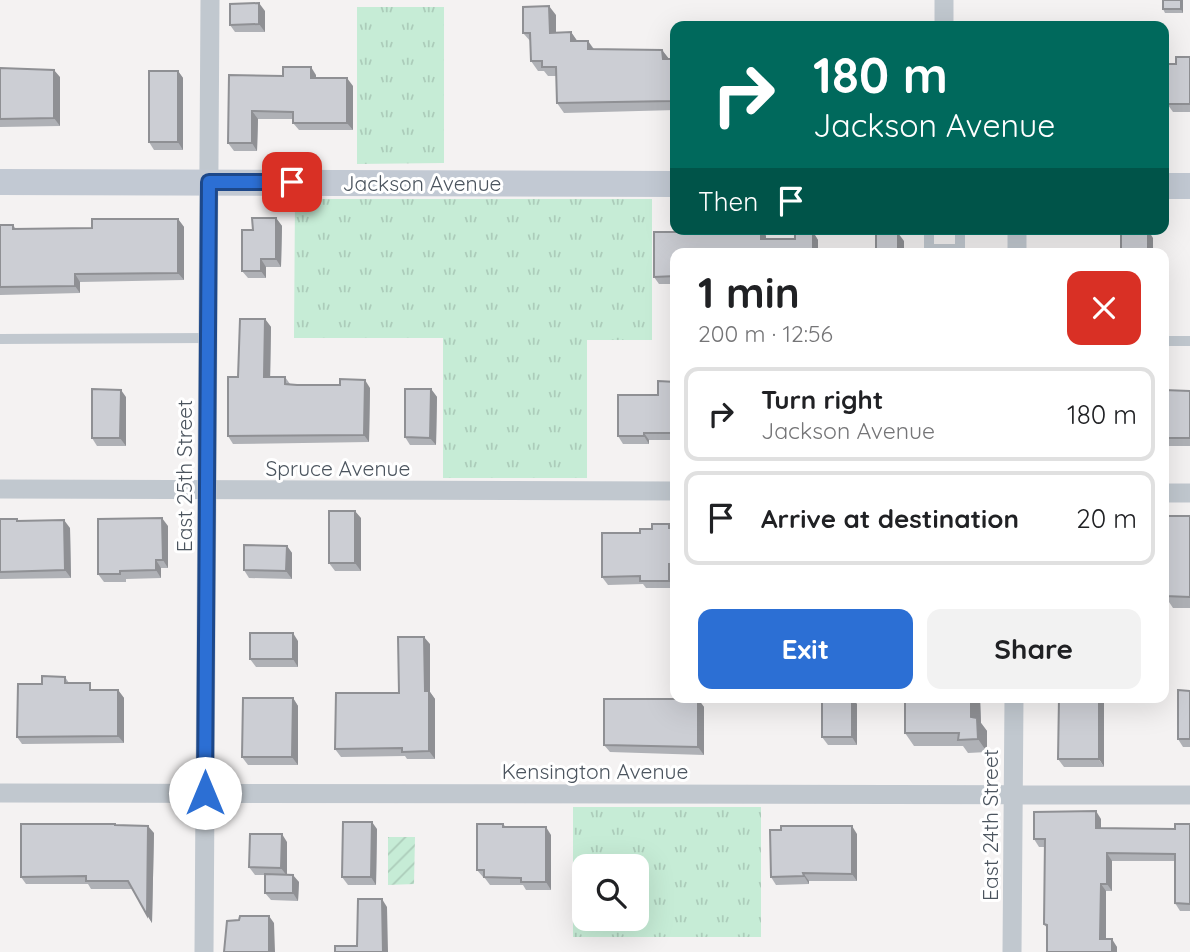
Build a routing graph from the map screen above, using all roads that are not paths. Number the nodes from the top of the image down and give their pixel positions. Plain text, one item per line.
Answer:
1 (210, 0) edge
2 (944, 0) edge
3 (944, 21) edge
4 (0, 182) edge
5 (209, 182) junction
6 (670, 184) edge
7 (1169, 186) edge
8 (1190, 186) edge
9 (208, 338) junction
10 (0, 339) edge
11 (1169, 341) edge
12 (1190, 341) edge
13 (0, 489) edge
14 (207, 490) junction
15 (670, 491) edge
16 (1169, 492) edge
17 (1190, 493) edge
18 (1014, 703) edge
19 (0, 793) edge
20 (205, 793) junction
21 (1013, 795) junction
22 (1190, 795) edge
23 (204, 952) edge
24 (1012, 952) edge

1 - 5 street, East 25th Street
2 - 3 street
4 - 5 street, Jackson Avenue
5 - 6 street, Jackson Avenue
5 - 9 street, East 25th Street
7 - 8 street
9 - 10 lane
9 - 14 street, East 25th Street
11 - 12 lane
13 - 14 street, Spruce Avenue
14 - 15 street, Spruce Avenue
14 - 20 street, East 25th Street
16 - 17 street
18 - 21 street, East 24th Street
19 - 20 street, Kensington Avenue
20 - 21 street, Kensington Avenue
20 - 23 street, East 25th Street
21 - 22 street, Kensington Avenue
21 - 24 street, East 24th Street

